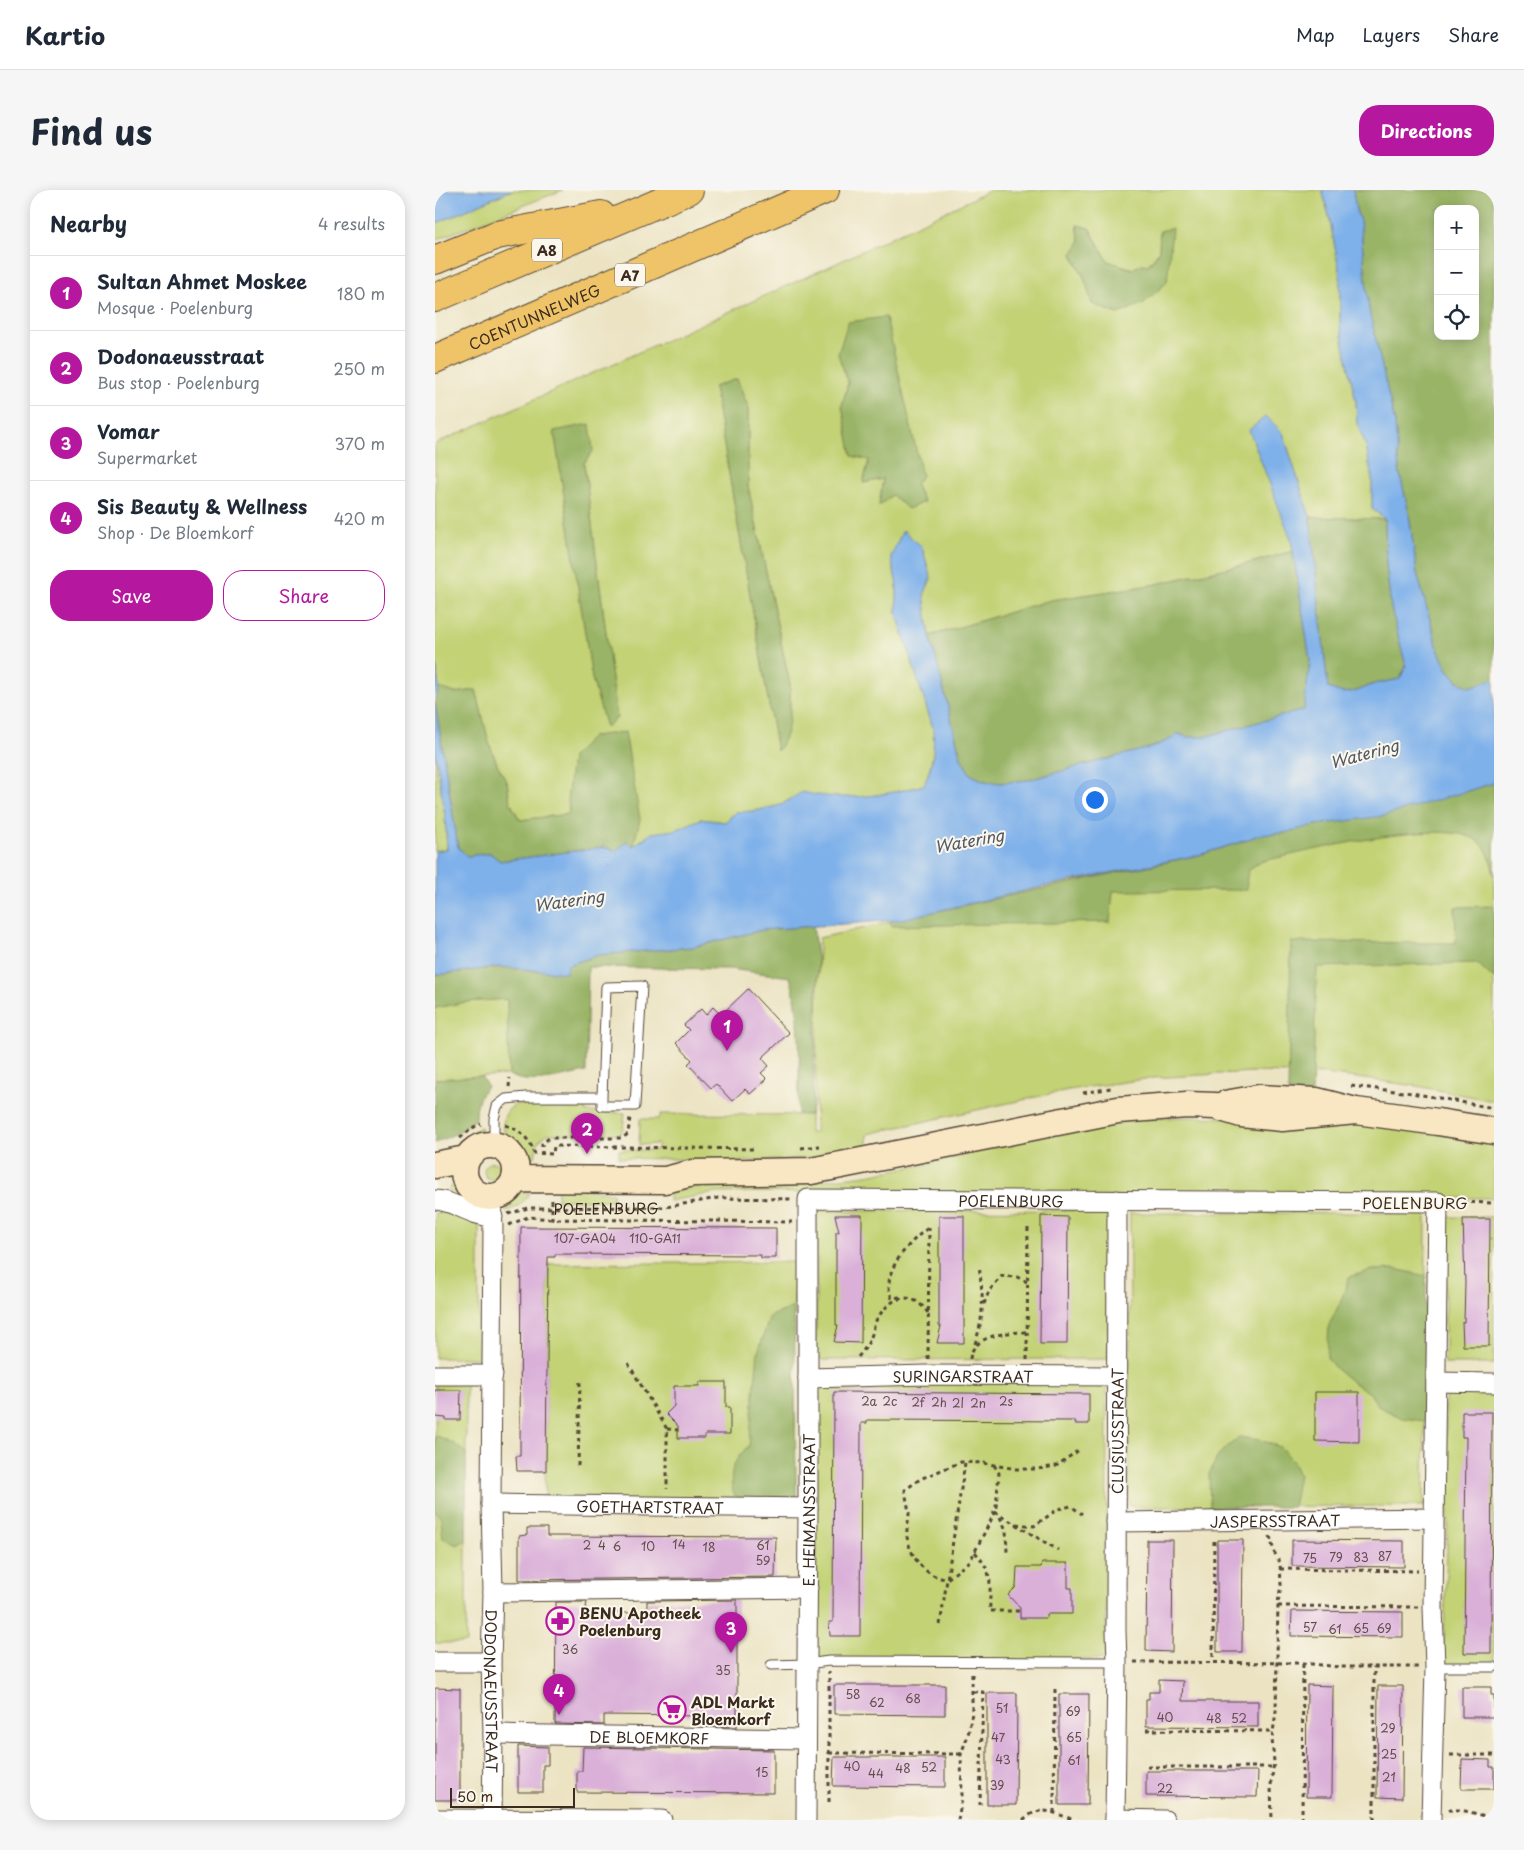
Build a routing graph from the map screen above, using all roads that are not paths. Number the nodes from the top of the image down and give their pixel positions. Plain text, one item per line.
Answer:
1 (689, 190) edge
2 (825, 190) edge
3 (659, 203) junction
4 (435, 260) edge
5 (435, 298) edge
6 (435, 359) edge
7 (602, 1097) junction
8 (1494, 1131) edge
9 (498, 1135) junction
10 (463, 1160) junction
11 (435, 1165) edge
12 (537, 1169) junction
13 (435, 1180) edge
14 (808, 1199) joint
15 (435, 1200) edge
16 (1117, 1200) junction
17 (496, 1214) junction
18 (435, 1375) edge
19 (493, 1375) junction
20 (1117, 1376) junction
21 (808, 1378) junction
22 (1436, 1382) junction
23 (1494, 1383) edge
24 (491, 1504) junction
25 (808, 1508) junction
26 (1434, 1518) junction
27 (1116, 1522) junction
28 (807, 1588) junction
29 (493, 1592) junction
30 (435, 1662) edge
31 (491, 1662) junction
32 (1117, 1662) junction
33 (807, 1664) junction
34 (771, 1665) dead end
35 (1435, 1667) junction
36 (1494, 1667) edge
37 (493, 1734) junction
38 (806, 1739) junction
39 (1431, 1815) edge
40 (1115, 1819) edge
41 (435, 1820) edge
42 (492, 1820) edge
43 (645, 1820) edge
44 (662, 1820) edge
45 (805, 1820) edge
46 (1165, 1820) edge

1 - 3 highway, A8
2 - 6 highway, COENTUNNELWEG / A7
3 - 4 highway, A8
3 - 5 highway, A8
7 - 7 lane
7 - 9 lane
8 - 12 street, POELENBURG
9 - 10 street
9 - 12 street
10 - 11 street
10 - 13 street
10 - 17 street
12 - 17 street
14 - 16 street, POELENBURG
14 - 21 street, E. HEIMANSSTRAAT
15 - 17 street
16 - 20 street, CLUSIUSSTRAAT
16 - 22 street, POELENBURG
17 - 19 street, DODONAEUSSTRAAT
18 - 19 street
19 - 24 street, DODONAEUSSTRAAT
20 - 21 street, SURINGARSTRAAT
20 - 27 street, CLUSIUSSTRAAT
21 - 25 street, E. HEIMANSSTRAAT
22 - 23 street
22 - 26 street
24 - 25 street, GOETHARTSTRAAT
24 - 29 street, DODONAEUSSTRAAT
25 - 28 street, E. HEIMANSSTRAAT
26 - 27 street, JASPERSSTRAAT
26 - 35 street
27 - 32 street, CLUSIUSSTRAAT
28 - 29 street, DODONAEUSSTRAAT
28 - 33 street, E. HEIMANSSTRAAT
29 - 31 street, DODONAEUSSTRAAT
30 - 31 street
31 - 37 street, DODONAEUSSTRAAT
32 - 33 lane
32 - 40 street, CLUSIUSSTRAAT
33 - 34 lane
33 - 38 street, E. HEIMANSSTRAAT
35 - 36 lane
35 - 39 street
37 - 38 street, DE BLOEMKORF
37 - 42 street, DODONAEUSSTRAAT
38 - 45 street, E. HEIMANSSTRAAT
40 - 46 street, CLUSIUSSTRAAT
41 - 42 street
42 - 43 street
43 - 44 street

